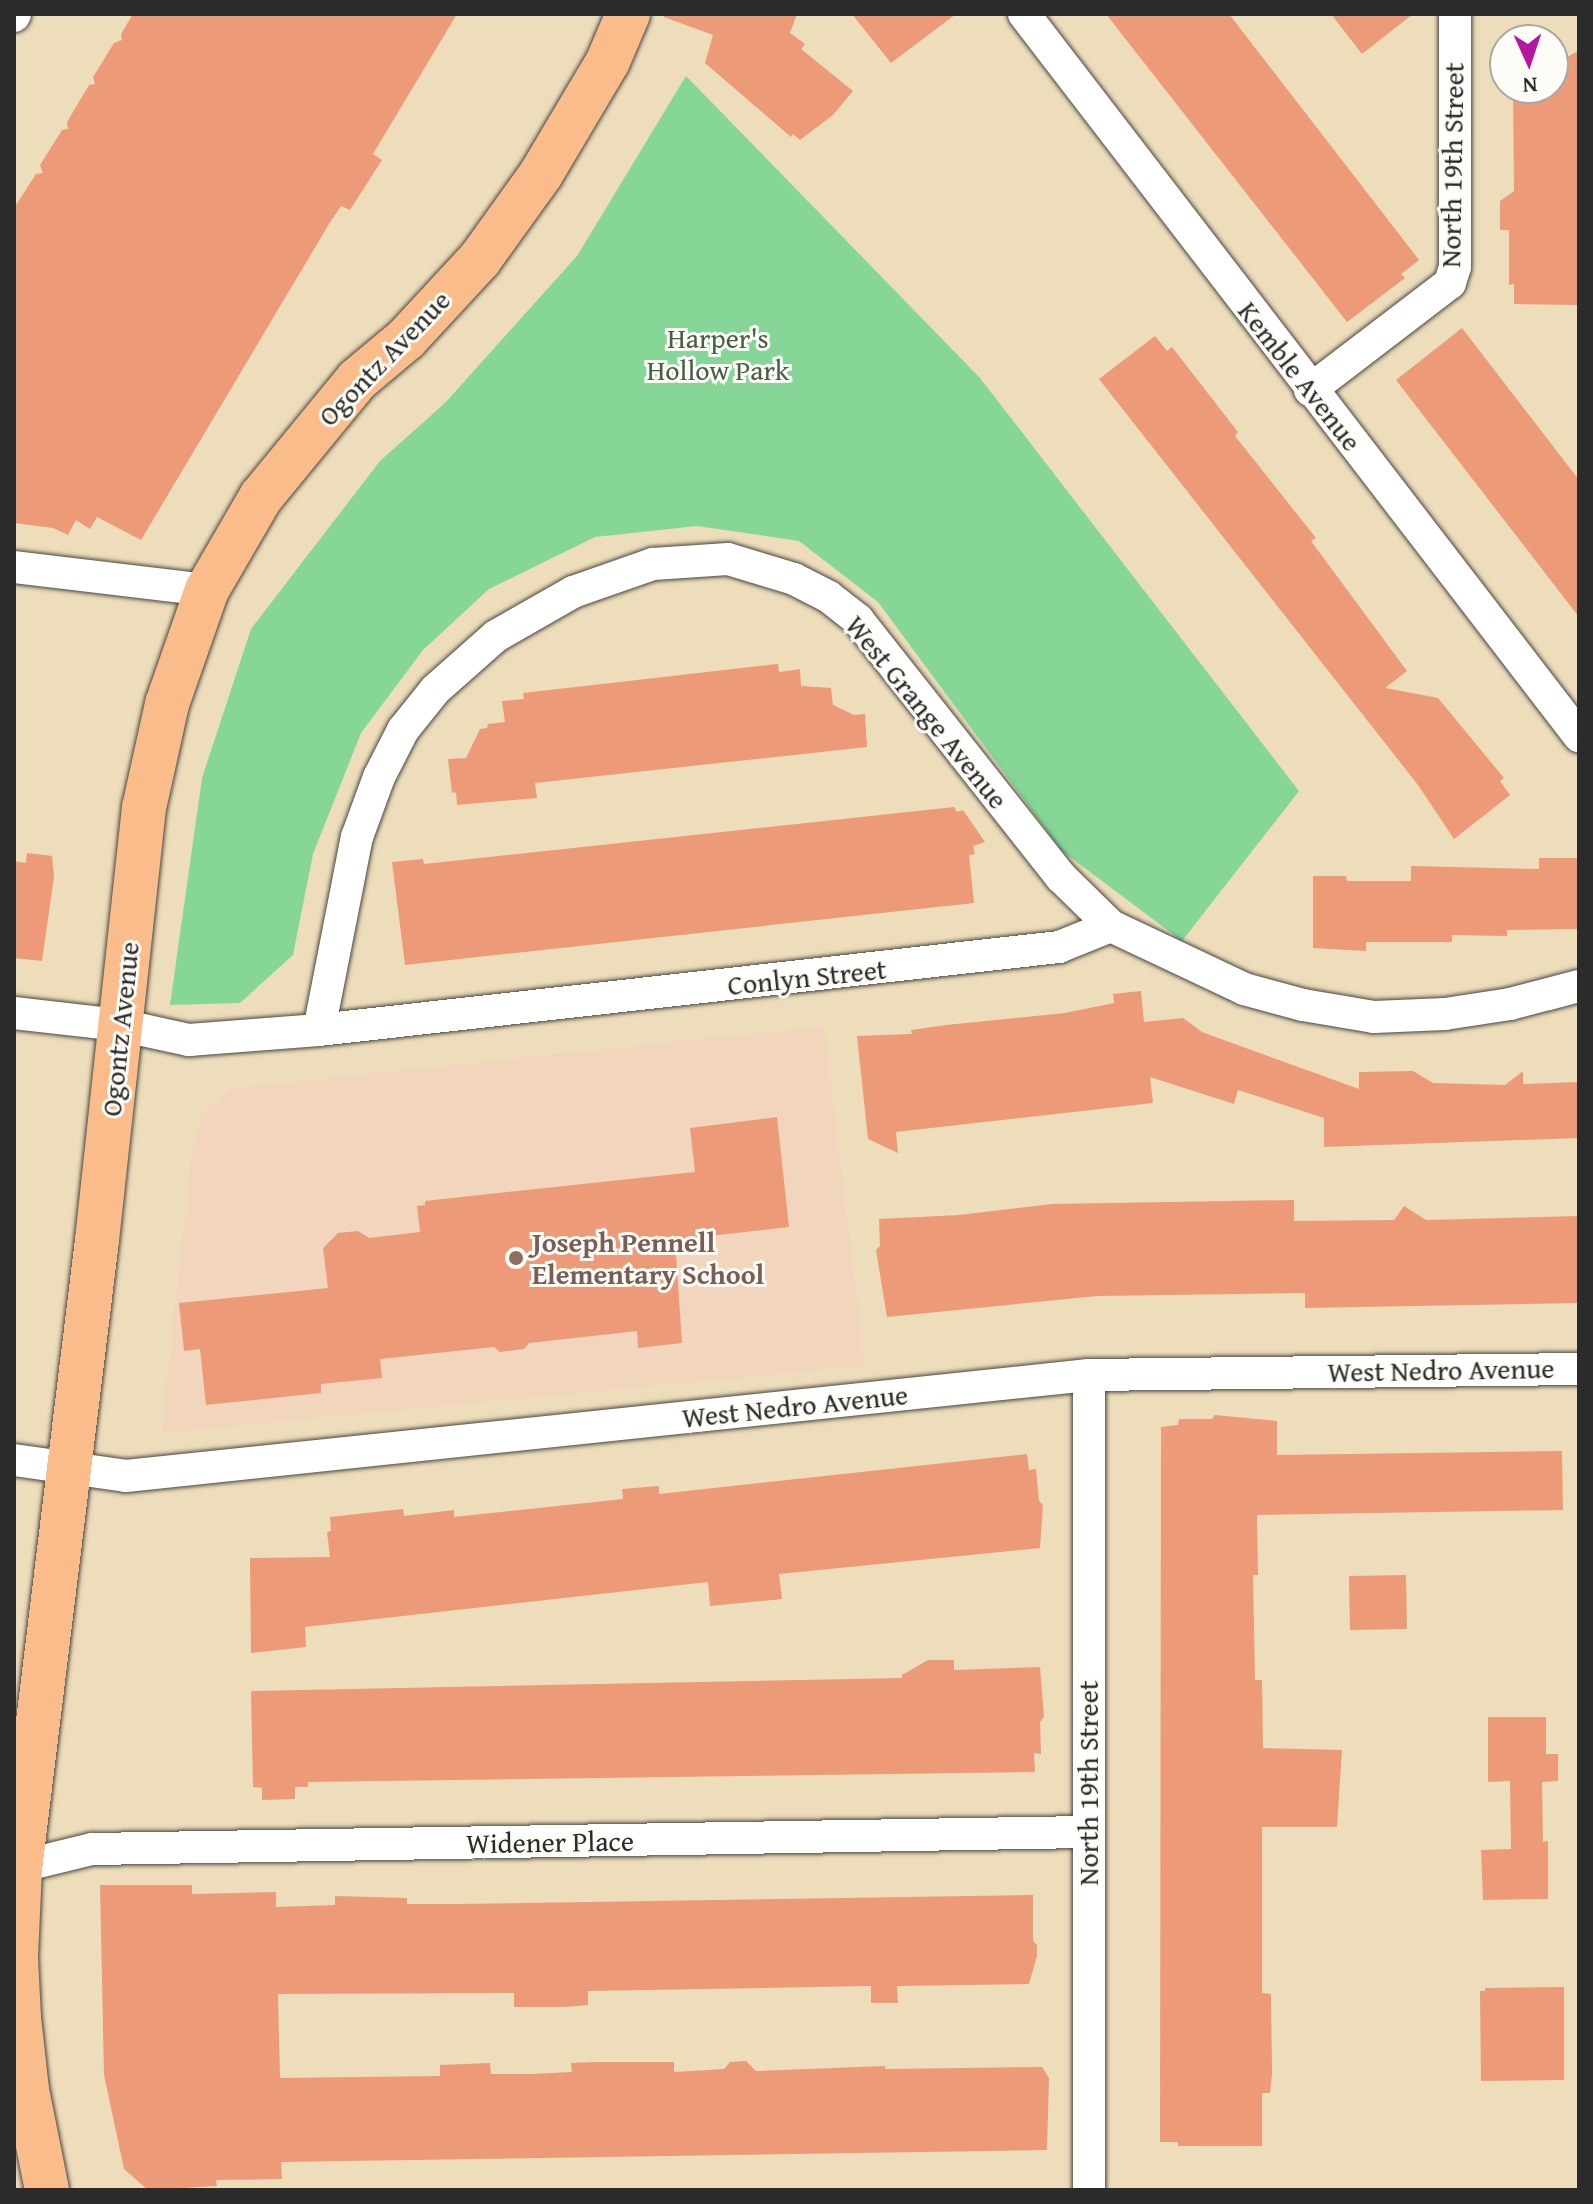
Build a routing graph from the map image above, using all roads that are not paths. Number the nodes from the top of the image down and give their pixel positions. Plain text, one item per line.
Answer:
1 (628, 14) edge
2 (1024, 14) edge
3 (1455, 14) edge
4 (1310, 390) junction
5 (14, 567) edge
6 (207, 590) junction
7 (1579, 736) edge
8 (1111, 926) junction
9 (1579, 986) edge
10 (14, 1013) edge
11 (120, 1025) junction
12 (319, 1030) junction
13 (1579, 1369) edge
14 (1089, 1375) junction
15 (14, 1460) edge
16 (70, 1466) junction
17 (1089, 1832) junction
18 (17, 1869) edge
19 (15, 1958) edge
20 (47, 2190) edge
21 (1089, 2190) edge

1 - 6 main road, Ogontz Avenue
2 - 4 street, Kemble Avenue
3 - 4 street, North 19th Street
4 - 7 street, Kemble Avenue
5 - 6 street
6 - 11 main road, Ogontz Avenue
8 - 9 street
8 - 12 street, Conlyn Street
8 - 12 street, West Grange Avenue
10 - 11 street, Conlyn Street
11 - 12 street, Conlyn Street
11 - 16 main road, Ogontz Avenue
13 - 14 street, West Nedro Avenue
14 - 16 street, West Nedro Avenue
14 - 17 street, North 19th Street
15 - 16 street, West Nedro Avenue
16 - 18 main road, Ogontz Avenue
17 - 18 street, Widener Place
17 - 21 street, North 19th Street
18 - 19 main road, Ogontz Avenue
19 - 20 main road, Ogontz Avenue

